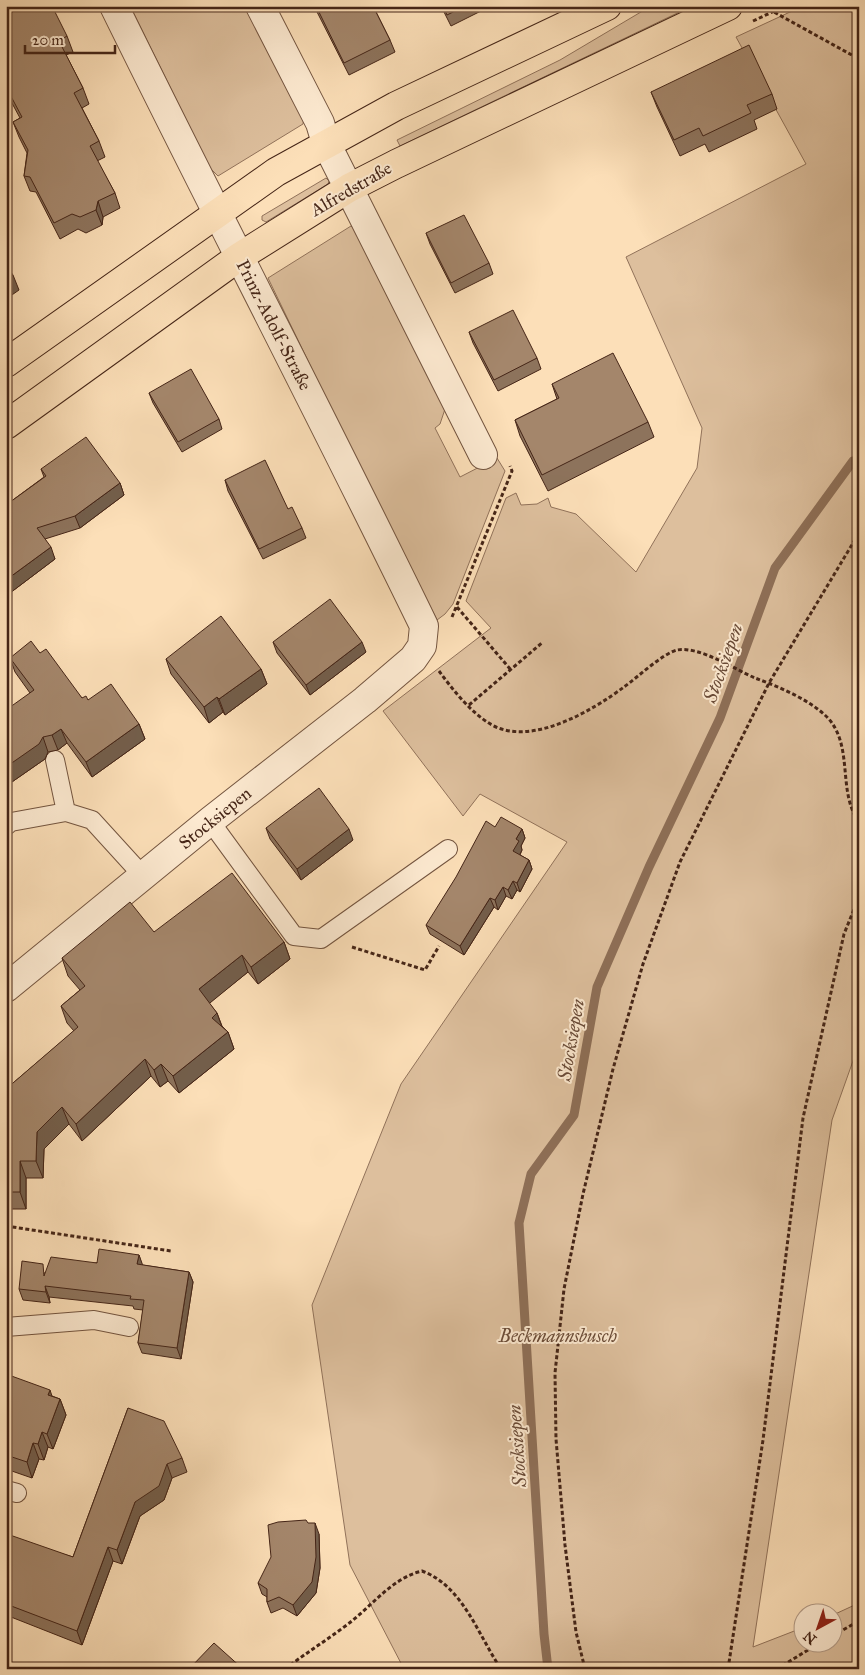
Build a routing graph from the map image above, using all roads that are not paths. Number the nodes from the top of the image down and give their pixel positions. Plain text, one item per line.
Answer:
1 (114, 6) edge
2 (260, 6) edge
3 (606, 6) edge
4 (737, 15) edge
5 (326, 143) junction
6 (349, 188) junction
7 (217, 212) junction
8 (239, 257) junction
9 (6, 363) edge
10 (6, 426) edge
11 (483, 455) road end
12 (422, 646) joint
13 (55, 760) dead end
14 (66, 812) junction
15 (210, 821) junction
16 (6, 826) edge
17 (448, 849) dead end
18 (143, 876) junction
19 (7, 987) edge
20 (6, 1327) edge
21 (129, 1327) dead end

1 - 7 street, Prinz-Adolf-Straße
2 - 5 street
3 - 5 main road
4 - 6 main road, Alfredstraße
5 - 6 street
5 - 7 main road
6 - 8 main road, Alfredstraße
6 - 11 street
7 - 8 street, Prinz-Adolf-Straße
7 - 9 main road
8 - 10 main road, Alfredstraße
8 - 12 street, Prinz-Adolf-Straße
12 - 15 street, Stocksiepen
13 - 14 lane
14 - 16 lane
14 - 18 lane
15 - 17 lane
15 - 18 street, Stocksiepen
18 - 19 street, Stocksiepen
20 - 21 lane

